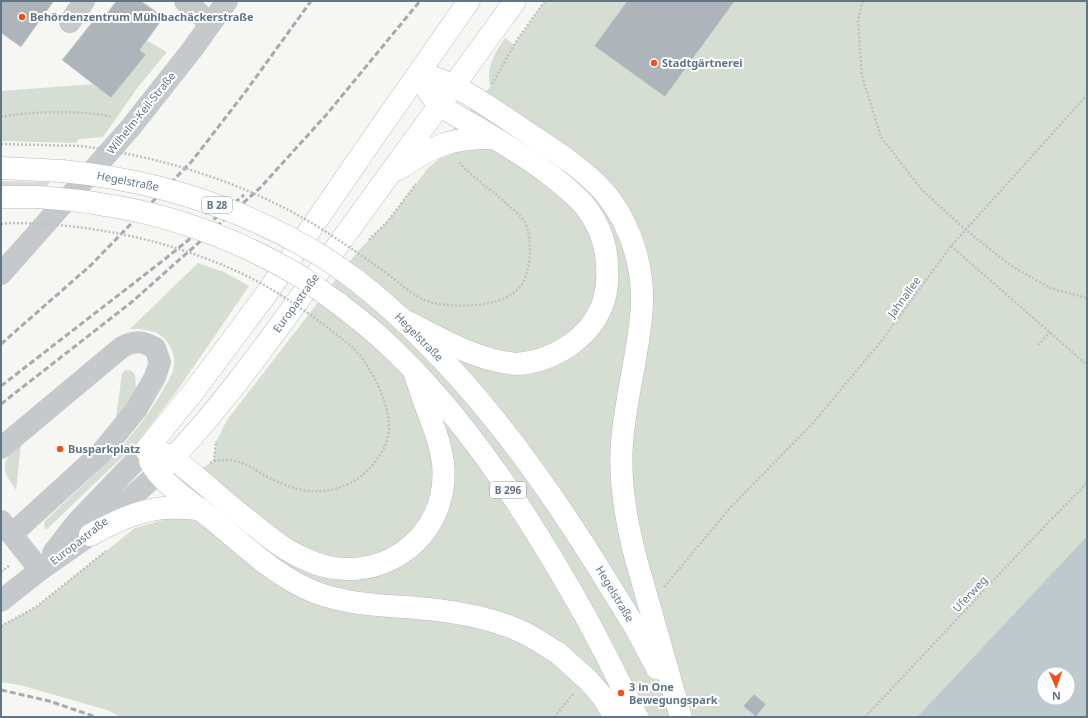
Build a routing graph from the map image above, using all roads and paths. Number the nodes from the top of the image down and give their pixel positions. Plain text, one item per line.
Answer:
1 (84, 1) edge
2 (185, 1) edge
3 (227, 1) edge
4 (469, 1) edge
5 (515, 1) edge
6 (545, 1) edge
7 (863, 1) edge
8 (70, 22) dead end
9 (210, 23) junction
10 (419, 72) junction
11 (453, 86) junction
12 (1087, 94) edge
13 (477, 101) junction
14 (440, 105) junction
15 (1, 117) edge
16 (118, 119) dead end
17 (494, 138) junction
18 (1, 144) edge
19 (81, 146) dead end
20 (457, 159) dead end
21 (1, 168) edge
22 (386, 179) junction
23 (1, 197) edge
24 (1, 224) edge
25 (966, 230) junction
26 (951, 246) junction
27 (1, 274) edge
28 (388, 274) dead end
29 (1087, 298) edge
30 (402, 319) junction
31 (1050, 332) junction
32 (1038, 345) dead end
33 (1087, 365) edge
34 (414, 371) junction
35 (1, 448) edge
36 (146, 450) junction
37 (173, 458) junction
38 (214, 461) dead end
39 (158, 473) junction
40 (1087, 483) edge
41 (731, 507) dead end
42 (200, 509) junction
43 (7, 527) edge
44 (90, 535) junction
45 (40, 570) junction
46 (1, 601) edge
47 (680, 716) edge
48 (615, 717) edge
49 (637, 717) edge
50 (865, 717) edge

1 - 8 street
2 - 9 street
3 - 9 street, Wilhelm-Keil-Straße
4 - 10 main road, Europastraße
5 - 11 main road, Europastraße
6 - 13 path
7 - 25 path
9 - 27 street, Wilhelm-Keil-Straße
10 - 11 main road
10 - 14 main road
10 - 36 main road, Europastraße
11 - 13 main road
11 - 14 main road, Europastraße
12 - 25 path, Jahnallee
13 - 47 main road, bridge
14 - 17 main road
14 - 22 main road, Europastraße
15 - 16 path
17 - 22 main road
17 - 30 main road
18 - 19 path
20 - 28 path
21 - 30 main road, Hegelstraße / B 28, bridge
22 - 37 main road, Europastraße
23 - 34 main road, B 28, bridge
24 - 38 path, bridge
25 - 26 path, Jahnallee
25 - 29 path
26 - 31 path
26 - 41 path, Jahnallee
30 - 47 main road, Hegelstraße / B 296, bridge
31 - 32 path
31 - 33 path
34 - 37 main road
34 - 49 main road, B 296, bridge
35 - 43 street
36 - 37 main road
36 - 39 main road
36 - 45 street, Europastraße
37 - 39 main road, Europastraße
39 - 42 main road
39 - 44 street, Europastraße
40 - 50 path, Uferweg
42 - 44 main road
42 - 48 main road, bridge
43 - 45 street
44 - 45 street, Europastraße
45 - 46 street, Europastraße

